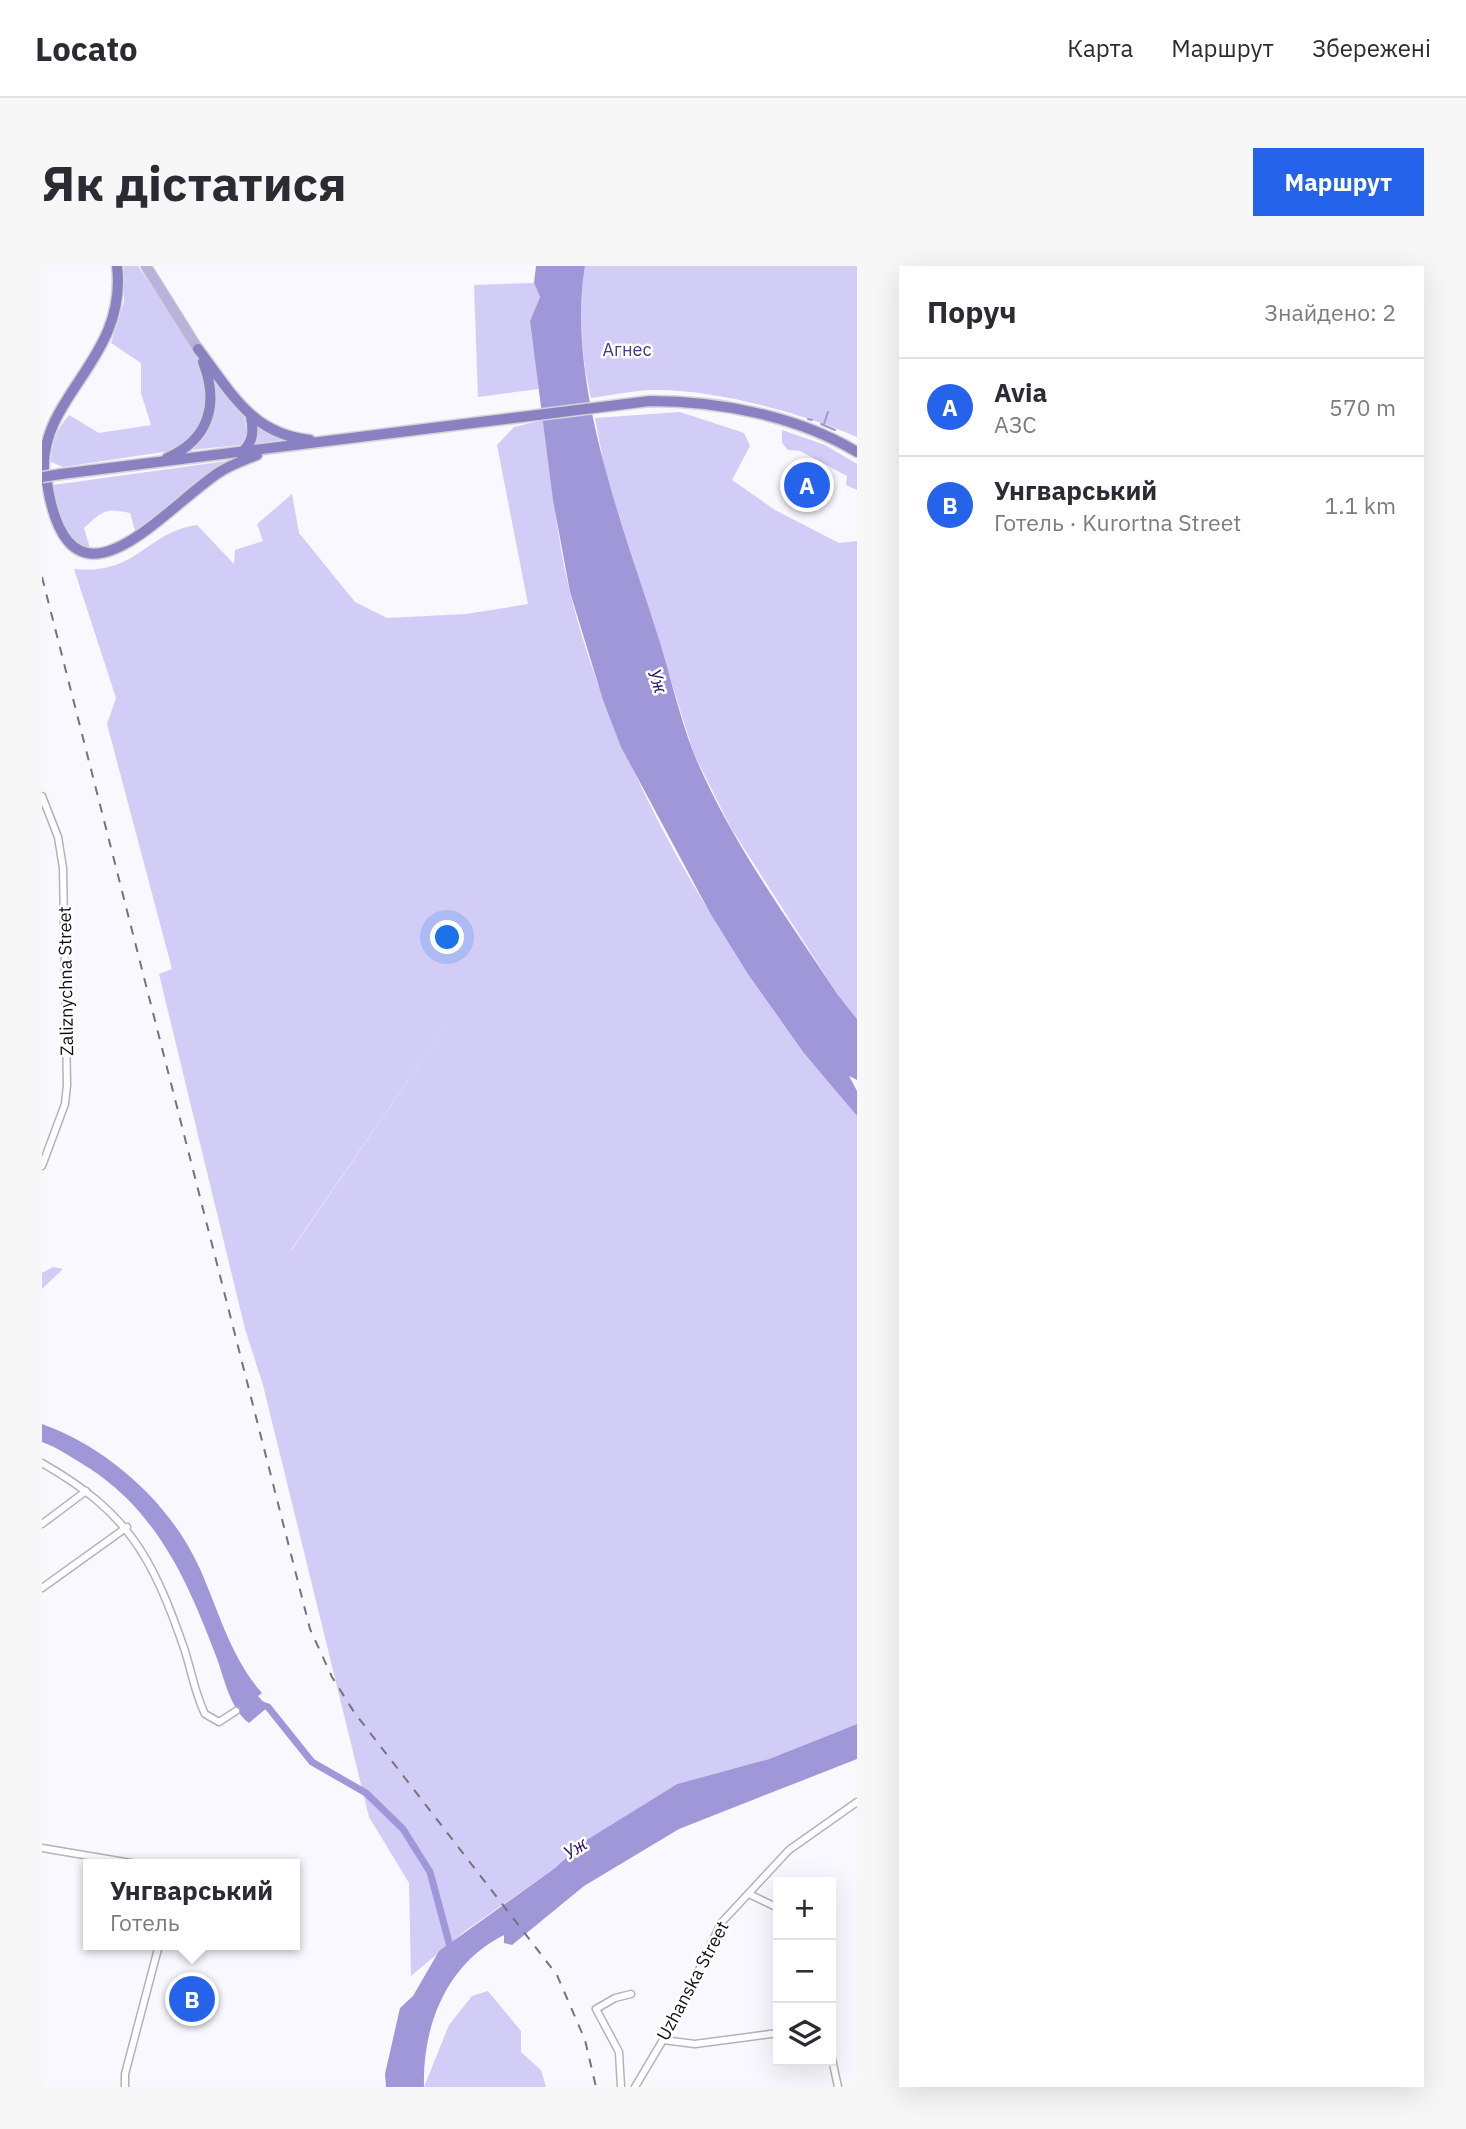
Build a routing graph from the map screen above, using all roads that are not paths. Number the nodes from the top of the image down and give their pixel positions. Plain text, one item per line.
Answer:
1 (117, 266) edge
2 (146, 266) edge
3 (198, 349) junction
4 (251, 417) junction
5 (330, 441) junction
6 (273, 449) junction
7 (857, 452) edge
8 (241, 453) junction
9 (158, 461) junction
10 (44, 476) edge
11 (42, 796) edge
12 (42, 1166) edge
13 (42, 1463) edge
14 (86, 1491) junction
15 (42, 1524) edge
16 (127, 1527) junction
17 (42, 1588) edge
18 (236, 1711) dead end
19 (857, 1802) edge
20 (42, 1848) edge
21 (107, 1859) edge
22 (749, 1894) junction
23 (773, 1906) edge
24 (158, 1950) edge
25 (631, 1994) dead end
26 (773, 2034) edge
27 (663, 2040) junction
28 (834, 2066) edge
29 (125, 2087) edge
30 (621, 2087) edge
31 (635, 2087) edge
32 (838, 2087) edge

1 - 10 highway
2 - 3 main road
3 - 4 highway
3 - 9 highway
4 - 5 highway
4 - 8 highway
5 - 6 highway
5 - 7 highway
6 - 8 highway
6 - 10 highway
8 - 9 highway
9 - 10 highway, bridge
11 - 12 street, Zaliznychna Street
13 - 14 street
14 - 15 street
14 - 16 street
16 - 17 street
16 - 18 street
19 - 22 street, Uzhanska Street
20 - 21 street
22 - 23 street
22 - 27 street, Uzhanska Street
24 - 29 street
25 - 30 street
26 - 27 street
27 - 31 street, Uzhanska Street
28 - 32 street

